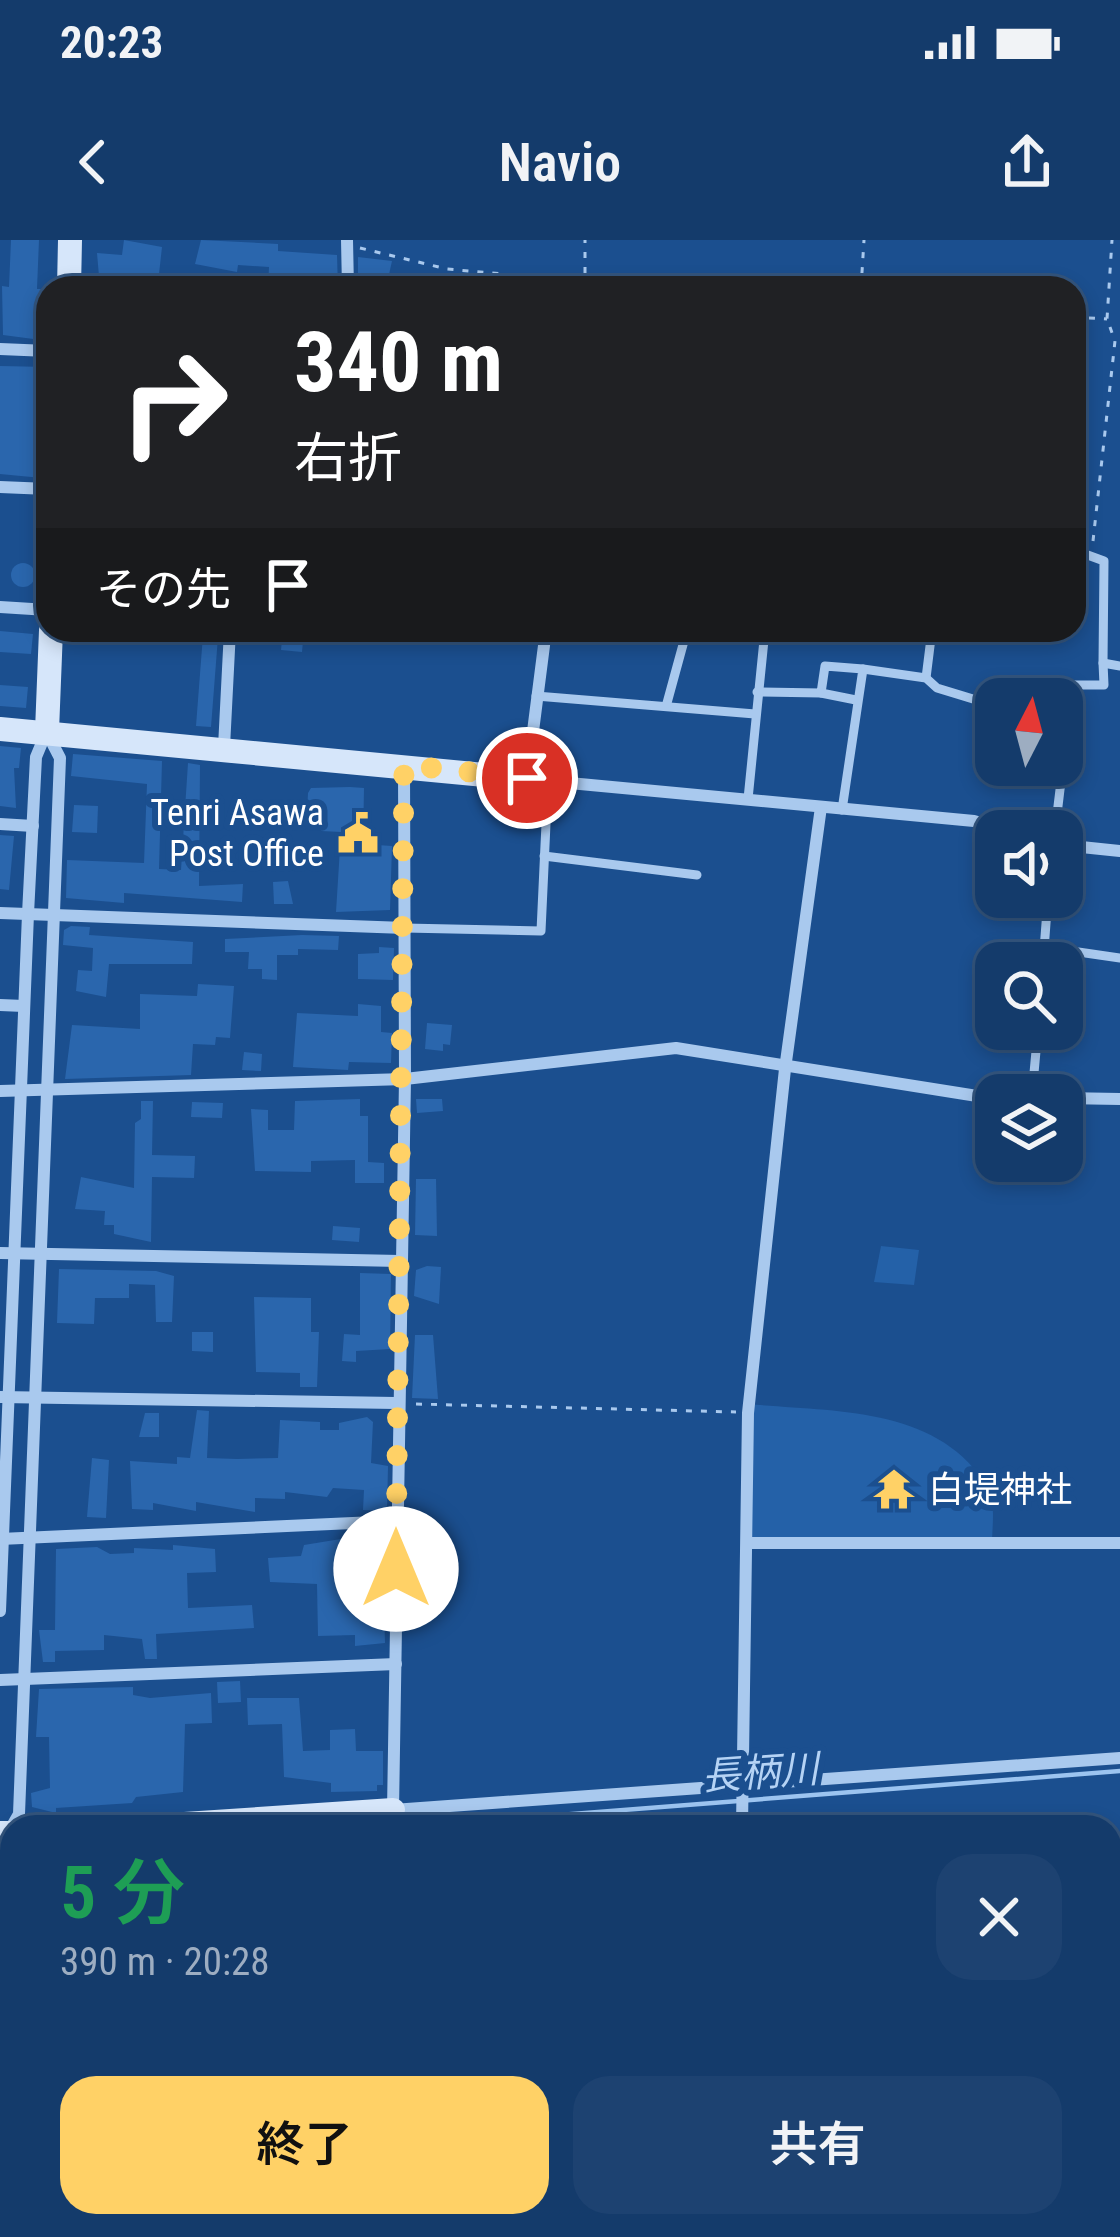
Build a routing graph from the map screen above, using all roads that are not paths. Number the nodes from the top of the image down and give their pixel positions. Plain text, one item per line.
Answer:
1 (70, 240) edge
2 (347, 242) edge
3 (69, 276) edge
4 (348, 276) edge
5 (0, 349) edge
6 (36, 350) edge
7 (0, 487) edge
8 (36, 488) edge
9 (1086, 551) edge
10 (0, 608) edge
11 (36, 610) edge
12 (50, 642) edge
13 (229, 642) edge
14 (544, 642) edge
15 (684, 642) edge
16 (763, 642) edge
17 (930, 642) edge
18 (1102, 663) junction
19 (1120, 666) edge
20 (863, 669) junction
21 (926, 678) junction
22 (1083, 685) edge
23 (757, 692) junction
24 (820, 693) junction
25 (536, 696) junction
26 (856, 700) junction
27 (975, 700) edge
28 (667, 703) junction
29 (754, 714) junction
30 (0, 729) edge
31 (46, 731) junction
32 (224, 747) junction
33 (404, 765) junction
34 (537, 779) junction
35 (748, 799) junction
36 (821, 807) junction
37 (842, 810) junction
38 (975, 821) edge
39 (0, 824) edge
40 (32, 826) junction
41 (1083, 847) edge
42 (1120, 851) edge
43 (544, 856) junction
44 (697, 875) dead end
45 (0, 913) edge
46 (28, 914) junction
47 (53, 915) junction
48 (405, 928) junction
49 (1083, 953) edge
50 (1120, 958) edge
51 (0, 1005) edge
52 (24, 1006) junction
53 (785, 1069) junction
54 (405, 1079) junction
55 (0, 1091) edge
56 (21, 1092) junction
57 (49, 1092) junction
58 (975, 1096) edge
59 (1083, 1098) edge
60 (1120, 1099) edge
61 (0, 1174) edge
62 (18, 1174) junction
63 (8, 1253) edge
64 (44, 1256) junction
65 (400, 1262) junction
66 (6, 1344) edge
67 (5, 1397) edge
68 (35, 1398) junction
69 (396, 1403) junction
70 (397, 1521) junction
71 (31, 1537) junction
72 (2, 1539) edge
73 (747, 1543) junction
74 (1120, 1543) edge
75 (0, 1611) edge
76 (396, 1664) junction
77 (0, 1680) edge
78 (25, 1680) junction
79 (1120, 1758) edge
80 (743, 1787) junction
81 (393, 1810) junction
82 (18, 1815) edge
83 (327, 1815) edge
84 (742, 1815) edge

1 - 3 street
2 - 4 street
5 - 6 street
7 - 8 street
9 - 18 lane
10 - 11 street
12 - 31 street
13 - 32 street
14 - 25 street
15 - 28 lane
16 - 23 lane
17 - 21 lane
18 - 19 lane
18 - 22 lane
20 - 21 lane
20 - 24 lane
20 - 26 lane
21 - 27 lane
23 - 24 lane
23 - 29 lane
24 - 26 lane
25 - 28 lane
25 - 34 street
26 - 37 lane
28 - 29 lane
29 - 35 lane
30 - 31 street
31 - 32 street
31 - 40 street
31 - 47 street
32 - 33 street
33 - 34 street
33 - 48 street
34 - 35 street
34 - 43 lane
35 - 36 street
36 - 37 street
36 - 53 street
37 - 38 street
39 - 40 street
40 - 46 street
41 - 42 street
43 - 44 lane
43 - 48 lane
45 - 46 street
46 - 47 street
46 - 52 street
47 - 48 street
47 - 57 street
48 - 54 street
49 - 50 lane
51 - 52 street
52 - 56 street
53 - 54 street
53 - 58 street
53 - 73 street
54 - 57 street
54 - 65 street
55 - 56 street
56 - 57 street
56 - 62 street
57 - 64 street
59 - 60 street
61 - 62 street
62 - 63 street
63 - 64 street
63 - 66 street
64 - 65 street
64 - 68 street
65 - 69 street
66 - 67 street
67 - 68 street
67 - 72 street
68 - 69 street
68 - 71 street
69 - 70 street
70 - 71 street
70 - 76 street
71 - 72 street
71 - 78 street
72 - 75 street
73 - 74 street
73 - 80 street
76 - 78 street
76 - 81 street
77 - 78 street
78 - 82 street
79 - 80 street
80 - 81 street
80 - 84 street
81 - 83 street

